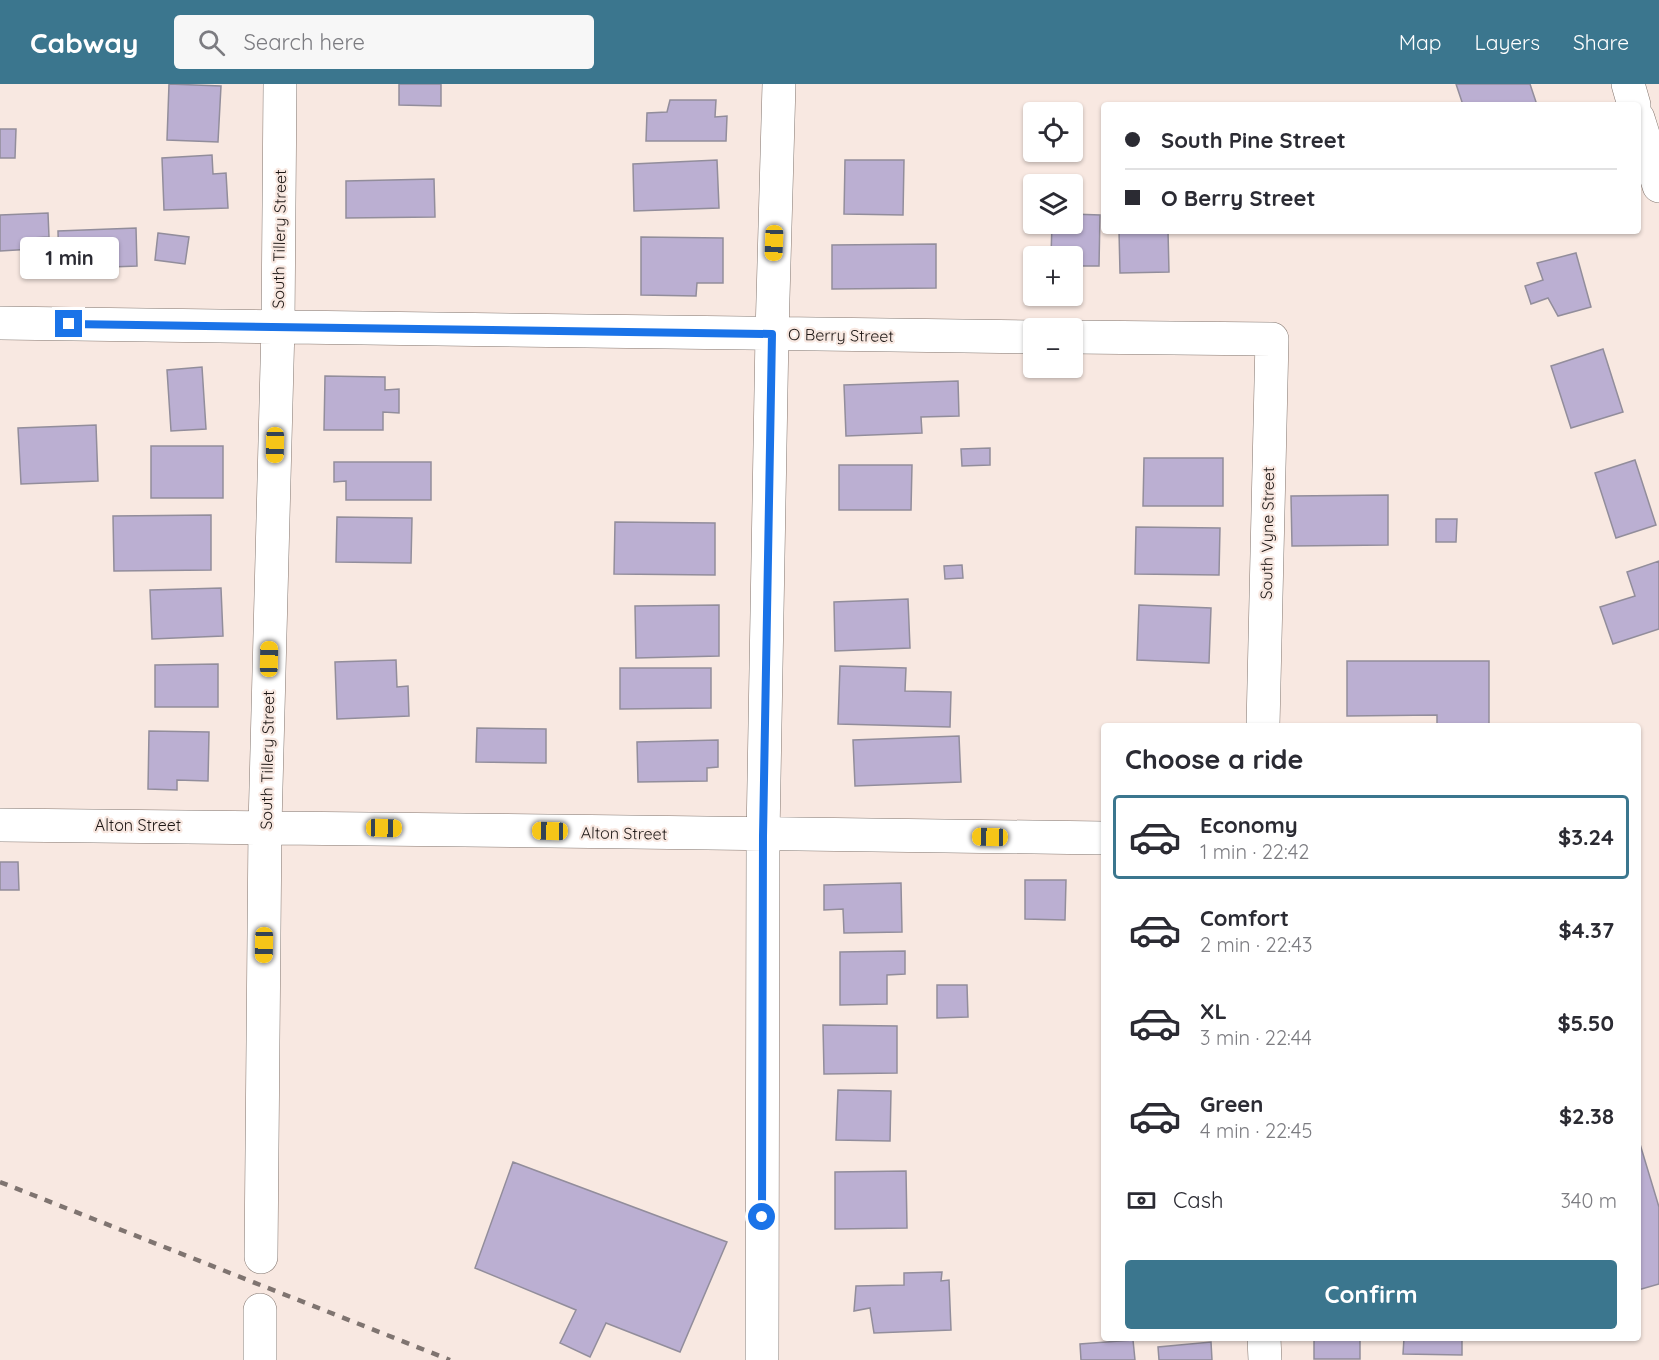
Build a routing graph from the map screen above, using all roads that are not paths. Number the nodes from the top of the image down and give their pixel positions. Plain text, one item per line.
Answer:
1 (280, 84) edge
2 (778, 84) edge
3 (1628, 84) edge
4 (1633, 102) edge
5 (1641, 128) edge
6 (1659, 186) edge
7 (0, 323) edge
8 (278, 326) junction
9 (772, 334) junction
10 (1023, 337) edge
11 (1083, 337) edge
12 (1263, 723) edge
13 (0, 825) edge
14 (265, 826) junction
15 (763, 836) junction
16 (1101, 838) edge
17 (261, 1257) dead end
18 (260, 1310) dead end
19 (1264, 1341) edge
20 (260, 1360) edge
21 (762, 1360) edge
22 (1265, 1360) edge

1 - 8 street, South Tillery Street
2 - 9 street
3 - 4 street
5 - 6 street
7 - 8 street, O Berry Street
8 - 9 street, O Berry Street
8 - 14 street, South Tillery Street
9 - 10 street, O Berry Street
9 - 15 street
11 - 12 street, South Vyne Street
13 - 14 street, Alton Street
14 - 15 street, Alton Street
14 - 17 street, South Tillery Street
15 - 16 street, Alton Street
15 - 21 street
18 - 20 street
19 - 22 street

